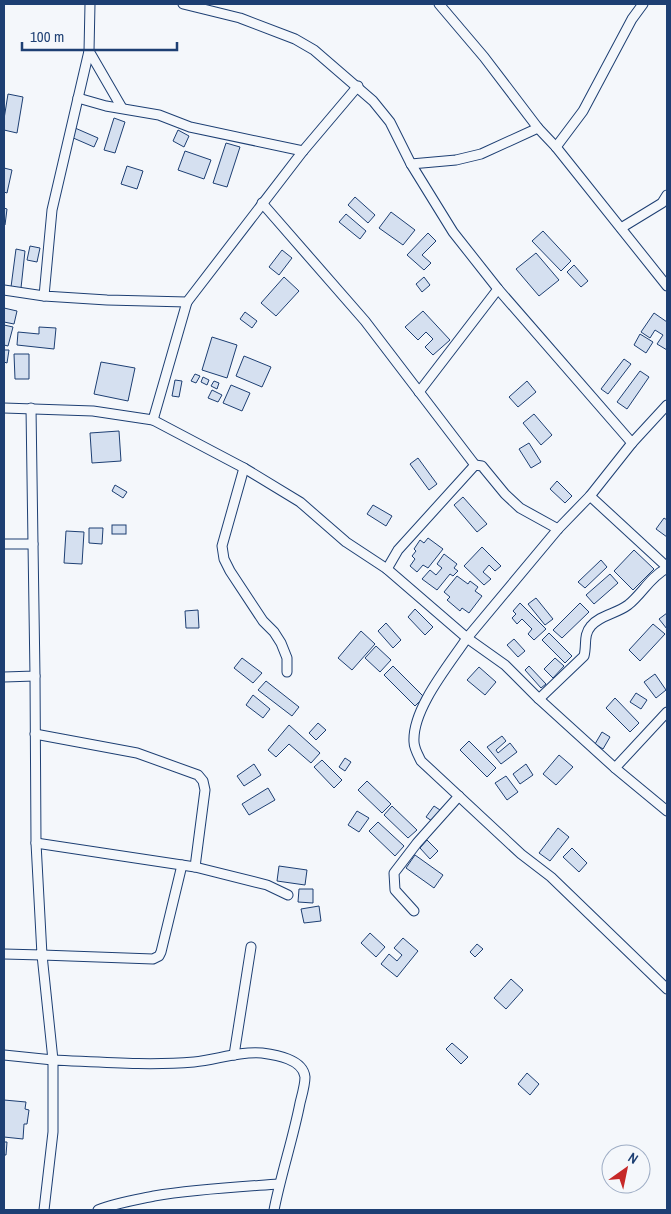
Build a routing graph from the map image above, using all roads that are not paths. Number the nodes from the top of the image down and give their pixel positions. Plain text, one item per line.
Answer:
1 (90, 4) edge
2 (183, 4) edge
3 (440, 4) edge
4 (643, 4) edge
5 (89, 51) junction
6 (358, 86) junction
7 (78, 98) junction
8 (122, 108) junction
9 (538, 128) junction
10 (556, 147) junction
11 (302, 151) junction
12 (411, 164) junction
13 (667, 195) edge
14 (262, 203) junction
15 (621, 228) junction
16 (667, 286) edge
17 (498, 289) junction
18 (4, 290) edge
19 (44, 296) junction
20 (187, 302) junction
21 (419, 392) junction
22 (667, 404) edge
23 (4, 408) edge
24 (31, 408) junction
25 (152, 420) junction
26 (632, 443) junction
27 (475, 465) junction
28 (244, 468) junction
29 (590, 496) junction
30 (558, 529) junction
31 (4, 544) edge
32 (33, 544) junction
33 (667, 567) edge
34 (387, 569) junction
35 (467, 638) junction
36 (287, 672) dead end
37 (35, 676) junction
38 (4, 677) edge
39 (539, 699) junction
40 (667, 712) edge
41 (35, 734) junction
42 (615, 768) junction
43 (459, 796) junction
44 (667, 811) edge
45 (36, 843) junction
46 (182, 865) junction
47 (195, 866) junction
48 (288, 895) dead end
49 (414, 910) dead end
50 (251, 947) dead end
51 (42, 955) junction
52 (5, 956) edge
53 (667, 990) edge
54 (4, 1055) edge
55 (234, 1055) junction
56 (54, 1060) junction
57 (280, 1184) junction
58 (44, 1210) edge
59 (98, 1210) edge
60 (274, 1210) edge

1 - 5 street
2 - 6 street
3 - 9 street
4 - 10 street
5 - 7 street
5 - 8 street
6 - 11 street
6 - 12 street
7 - 8 street
7 - 19 street
8 - 11 street
9 - 10 street
9 - 12 street
10 - 15 street
11 - 14 street
12 - 17 street
13 - 15 street
14 - 20 street
14 - 21 street
15 - 16 street
17 - 21 street
17 - 26 street
18 - 19 street
19 - 20 street
20 - 25 street
21 - 27 street
22 - 26 street
23 - 24 street
24 - 25 street
24 - 32 street
25 - 28 street
26 - 29 street
27 - 30 street
27 - 34 street
28 - 34 street
28 - 36 street
29 - 30 street
29 - 33 street
30 - 35 street
31 - 32 street
32 - 37 street
33 - 39 street
34 - 35 street
35 - 39 street
35 - 43 street
37 - 38 street
37 - 41 street
39 - 42 street
40 - 42 street
41 - 45 street
41 - 47 street
42 - 44 street
43 - 49 street
43 - 53 street
45 - 46 street
45 - 51 street
46 - 47 street
46 - 51 street
47 - 48 street
50 - 55 street
51 - 52 street
51 - 56 street
54 - 56 street
55 - 56 street
55 - 57 street
56 - 58 street
57 - 59 street
57 - 60 street

